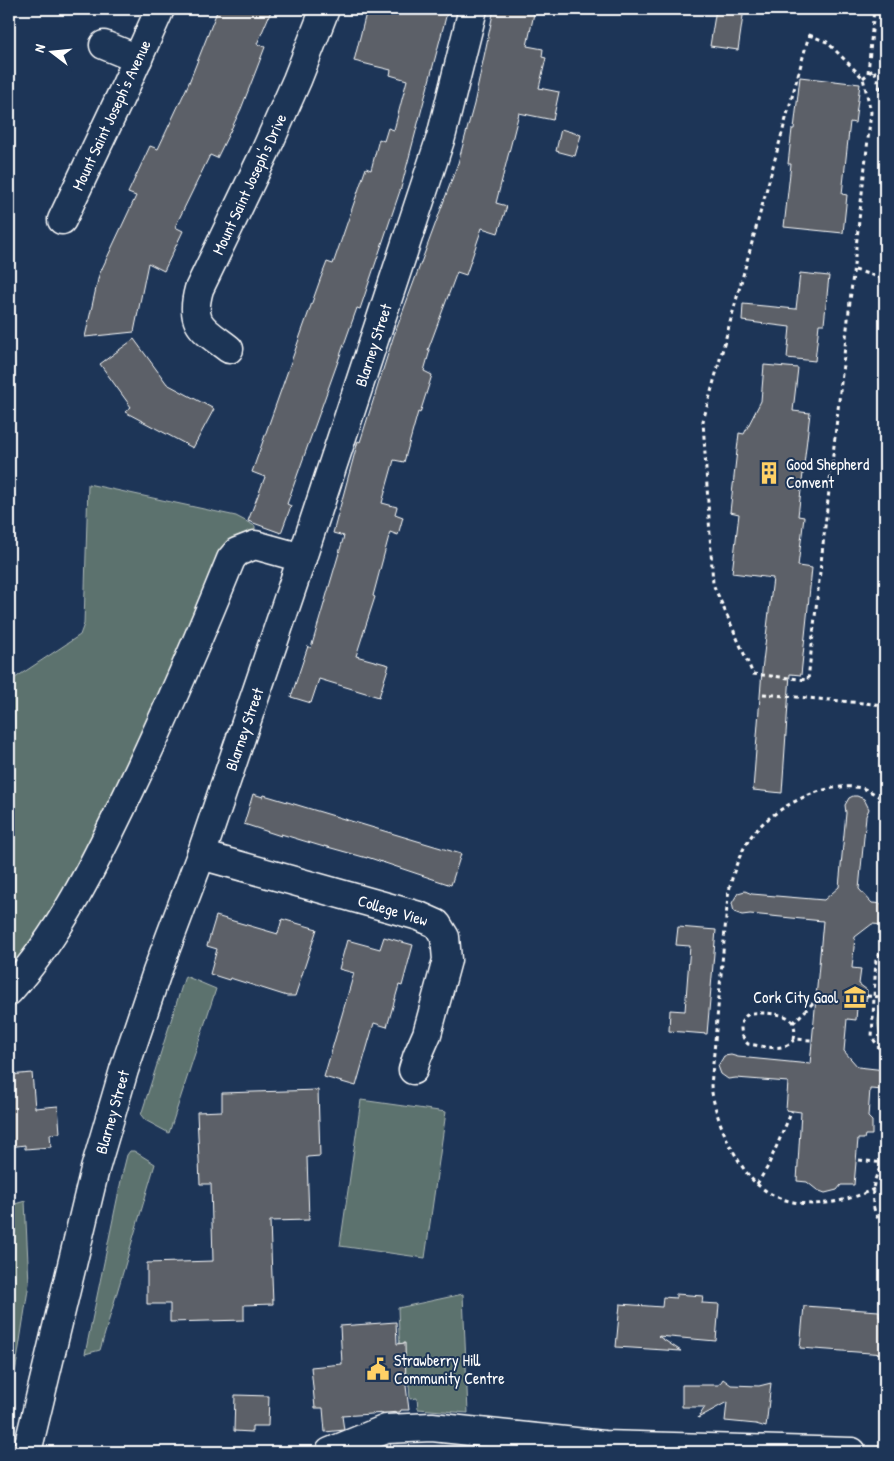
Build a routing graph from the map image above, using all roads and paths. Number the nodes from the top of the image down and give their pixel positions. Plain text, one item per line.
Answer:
1 (160, 9) edge
2 (325, 9) edge
3 (473, 9) edge
4 (874, 9) edge
5 (880, 9) edge
6 (885, 10) edge
7 (104, 44) dead end
8 (138, 59) junction
9 (868, 73) junction
10 (863, 78) junction
11 (885, 82) edge
12 (62, 220) dead end
13 (885, 252) edge
14 (854, 270) junction
15 (883, 278) edge
16 (230, 349) dead end
17 (302, 558) junction
18 (764, 694) dead end
19 (885, 705) edge
20 (885, 801) edge
21 (201, 854) junction
22 (885, 946) edge
23 (9, 991) edge
24 (867, 996) dead end
25 (873, 996) junction
26 (885, 997) edge
27 (816, 1000) dead end
28 (793, 1023) junction
29 (794, 1039) junction
30 (812, 1040) dead end
31 (885, 1051) edge
32 (413, 1070) dead end
33 (792, 1111) dead end
34 (859, 1160) dead end
35 (885, 1162) edge
36 (756, 1184) junction
37 (874, 1189) junction
38 (885, 1226) edge
39 (605, 1448) edge
40 (28, 1452) edge
41 (330, 1452) edge
42 (852, 1452) edge

1 - 8 street, Mount Saint Joseph's Avenue
2 - 16 street, Mount Saint Joseph's Drive
3 - 17 street, Blarney Street
4 - 9 path
5 - 6 path
7 - 8 street
8 - 12 street, Mount Saint Joseph's Avenue
9 - 10 path
9 - 11 path
10 - 14 path
10 - 14 path
13 - 15 path
14 - 15 path
17 - 21 street, Blarney Street
17 - 23 street
18 - 19 path
20 - 36 path
21 - 32 street, College View
21 - 40 street, Blarney Street
22 - 25 path
24 - 25 path
25 - 26 path
25 - 31 path
27 - 28 path
28 - 29 path
28 - 29 path
29 - 30 path
33 - 36 path
34 - 35 path
35 - 37 path
36 - 37 path
37 - 38 path
39 - 41 street
39 - 42 street

